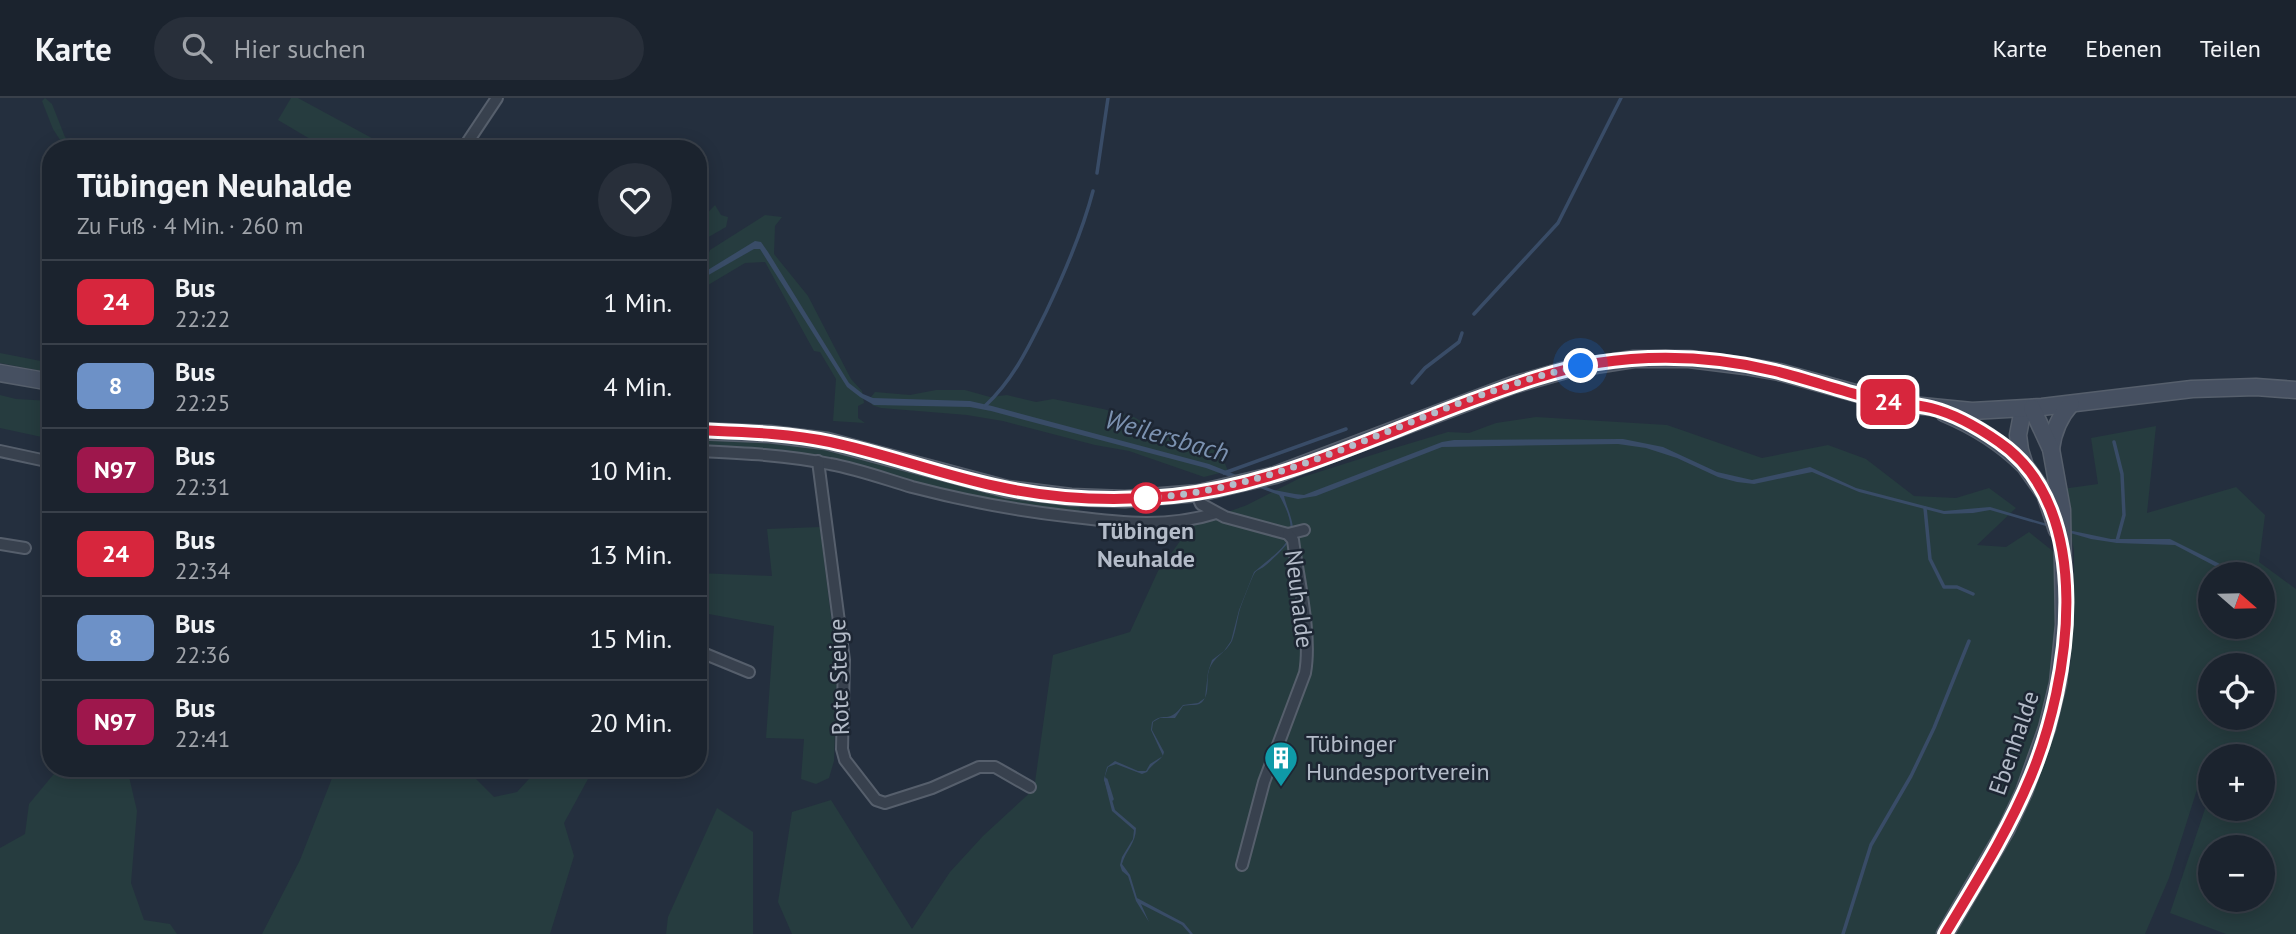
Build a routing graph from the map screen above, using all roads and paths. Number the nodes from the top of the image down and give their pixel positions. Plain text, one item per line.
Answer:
1 (497, 98) edge
2 (469, 140) edge
3 (0, 373) edge
4 (42, 380) edge
5 (2296, 390) edge
6 (2071, 404) junction
7 (1932, 408) junction
8 (2027, 409) junction
9 (707, 430) edge
10 (2051, 449) junction
11 (0, 452) edge
12 (707, 452) edge
13 (42, 460) edge
14 (818, 461) junction
15 (2025, 466) junction
16 (1200, 492) junction
17 (1216, 513) junction
18 (1304, 530) dead end
19 (1288, 534) junction
20 (0, 544) edge
21 (24, 548) dead end
22 (2063, 549) junction
23 (707, 655) edge
24 (748, 672) dead end
25 (1030, 786) dead end
26 (1242, 865) dead end
27 (1945, 934) edge

1 - 2 street
3 - 4 street
5 - 6 street
6 - 8 street
6 - 10 street
7 - 8 street
7 - 15 street
7 - 16 street
8 - 10 street, Ebenhalde
8 - 15 street, Ebenhalde
9 - 16 street
10 - 22 street, Ebenhalde
11 - 13 street
12 - 14 street
14 - 17 street
14 - 25 street, Rote Steige
15 - 22 street, Ebenhalde
16 - 17 street, Neuhalde
17 - 19 street, Neuhalde
18 - 19 street, Neuhalde
19 - 26 street, Neuhalde
20 - 21 street
22 - 27 street, Ebenhalde
23 - 24 street

